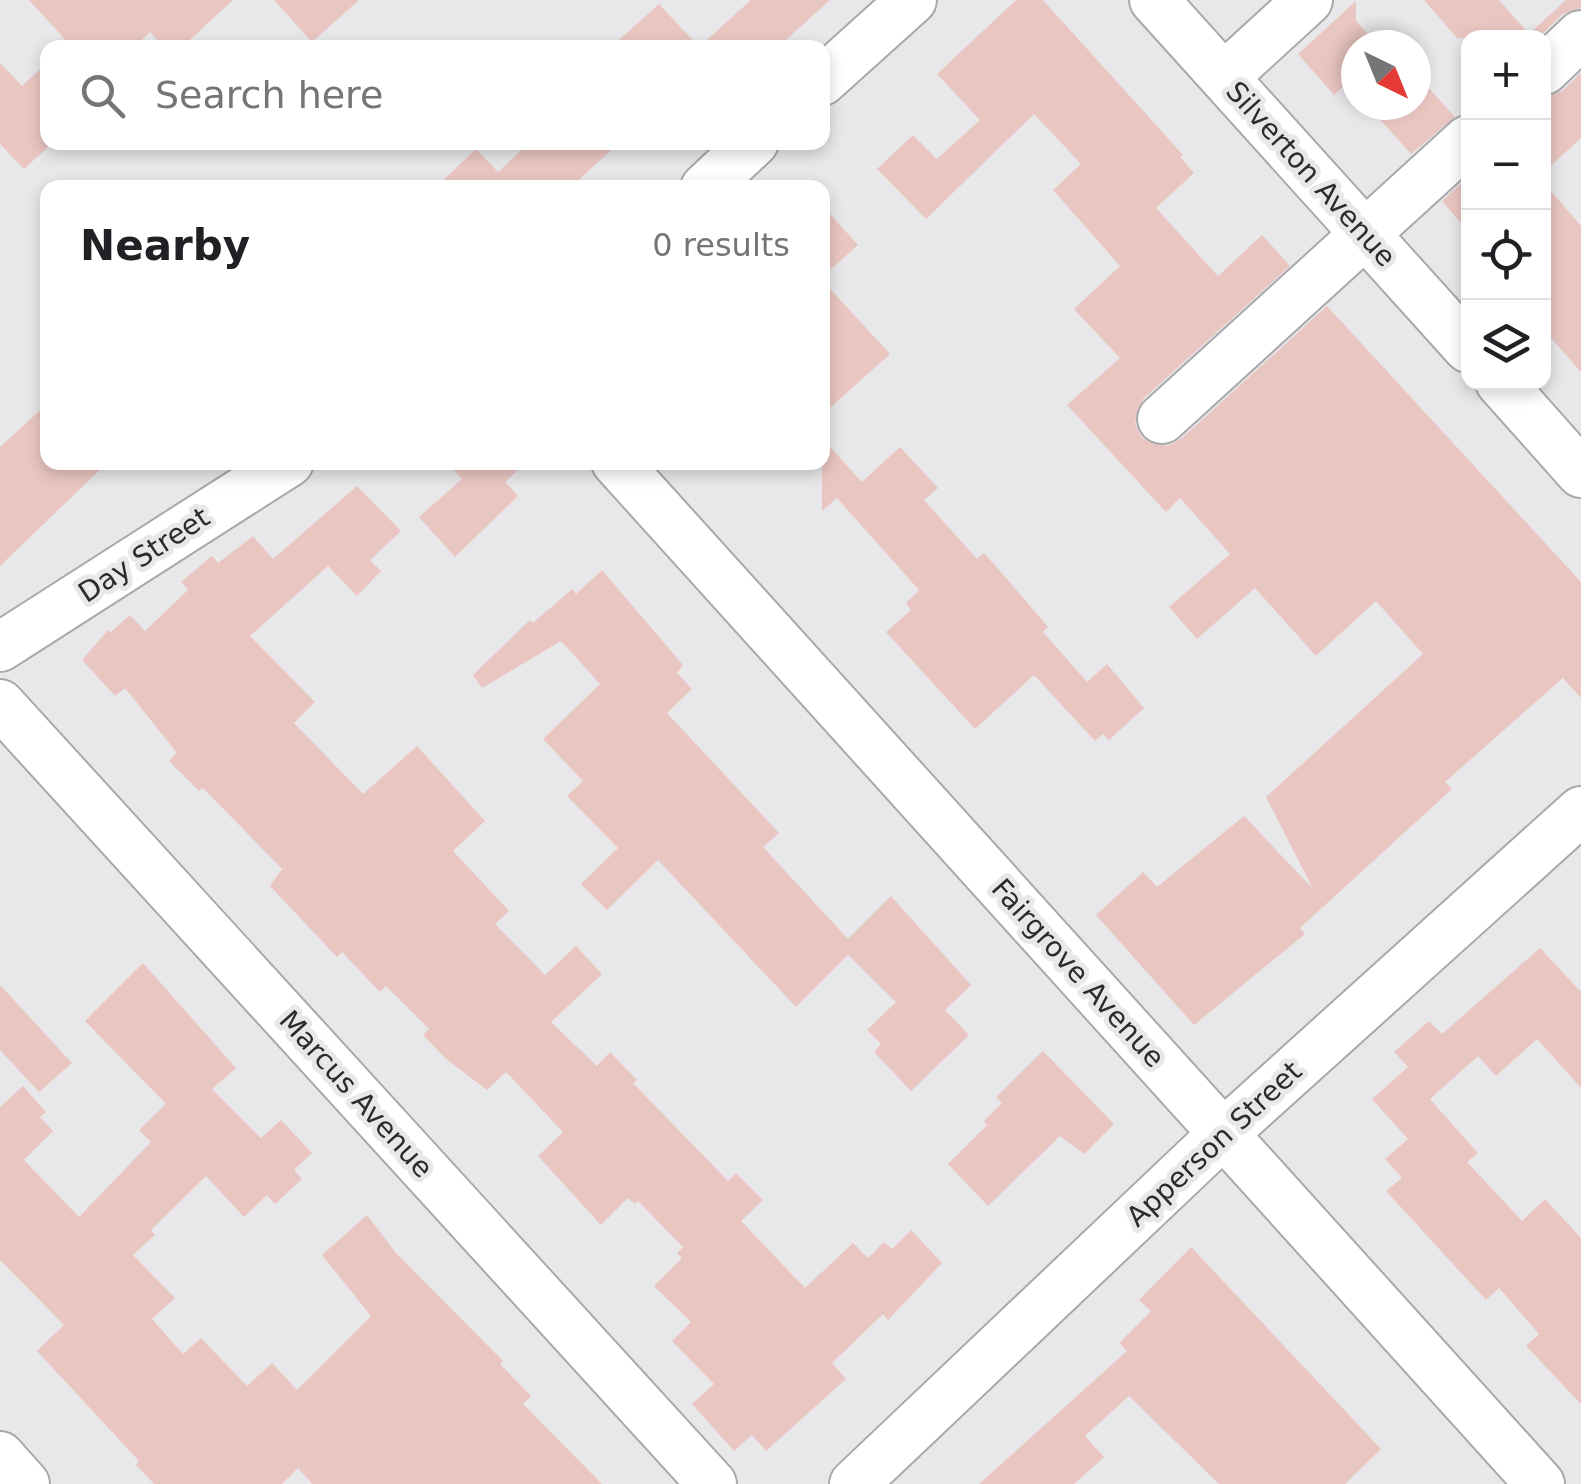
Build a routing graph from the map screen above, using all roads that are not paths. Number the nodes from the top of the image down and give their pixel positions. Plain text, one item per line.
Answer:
1 (912, 0) edge
2 (1154, 0) edge
3 (1308, 0) edge
4 (1581, 35) edge
5 (1551, 63) edge
6 (830, 74) edge
7 (1224, 77) junction
8 (1461, 147) edge
9 (745, 150) edge
10 (713, 180) edge
11 (1366, 235) junction
12 (1461, 340) edge
13 (1507, 390) edge
14 (1162, 419) dead end
15 (276, 470) edge
16 (623, 470) edge
17 (1581, 473) edge
18 (0, 648) edge
19 (0, 704) edge
20 (1576, 826) edge
21 (1224, 1134) junction
22 (0, 1456) edge
23 (25, 1484) edge
24 (712, 1484) edge
25 (854, 1484) edge
26 (1540, 1484) edge

1 - 6 street
2 - 7 street, Silverton Avenue
3 - 7 street
4 - 5 street
7 - 11 street, Silverton Avenue
8 - 11 street
9 - 10 street
11 - 12 street, Silverton Avenue
11 - 14 street
13 - 17 street
15 - 18 street, Day Street
16 - 21 street, Fairgrove Avenue
19 - 24 street, Marcus Avenue
20 - 21 street, Apperson Street
21 - 25 street, Apperson Street
21 - 26 street, Fairgrove Avenue
22 - 23 street

